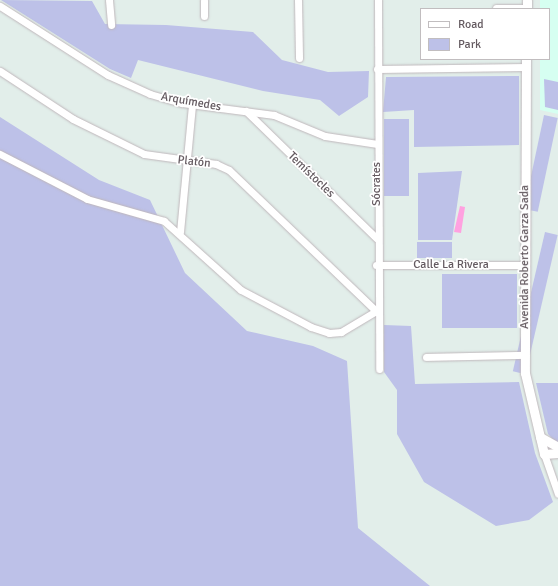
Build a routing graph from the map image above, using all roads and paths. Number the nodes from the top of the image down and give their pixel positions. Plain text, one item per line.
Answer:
1 (109, 0) edge
2 (204, 0) edge
3 (298, 0) edge
4 (378, 0) edge
5 (0, 6) edge
6 (527, 6) edge
7 (496, 8) dead end
8 (204, 16) dead end
9 (111, 25) dead end
10 (299, 58) dead end
11 (526, 63) edge
12 (378, 69) junction
13 (0, 71) edge
14 (192, 104) junction
15 (246, 111) junction
16 (377, 144) junction
17 (0, 154) edge
18 (188, 161) junction
19 (180, 232) junction
20 (376, 238) junction
21 (376, 265) junction
22 (525, 265) junction
23 (376, 312) junction
24 (525, 355) junction
25 (426, 357) dead end
26 (379, 369) dead end
27 (540, 438) junction
28 (558, 447) edge
29 (558, 453) edge
30 (544, 454) junction
31 (558, 494) edge

1 - 9 street
2 - 8 street
3 - 10 street
4 - 12 street, Sócrates
5 - 14 street, Arquímedes
6 - 7 street
11 - 12 street
11 - 22 street, Avenida Roberto Garza Sada
12 - 16 street, Sócrates
13 - 18 street, Platón
14 - 15 street, Arquímedes
14 - 18 street
15 - 16 street, Arquímedes
15 - 20 street, Temístocles
16 - 20 street, Sócrates
17 - 19 street
18 - 19 street
18 - 23 street, Platón
19 - 23 street
20 - 21 street, Sócrates
21 - 22 street, Calle La Rivera
21 - 23 street, Sócrates
22 - 24 street, Avenida Roberto Garza Sada
23 - 26 street, Sócrates
24 - 25 street
24 - 27 street, Avenida Roberto Garza Sada
27 - 28 street
27 - 30 street, Avenida Roberto Garza Sada
29 - 30 street
30 - 31 street

